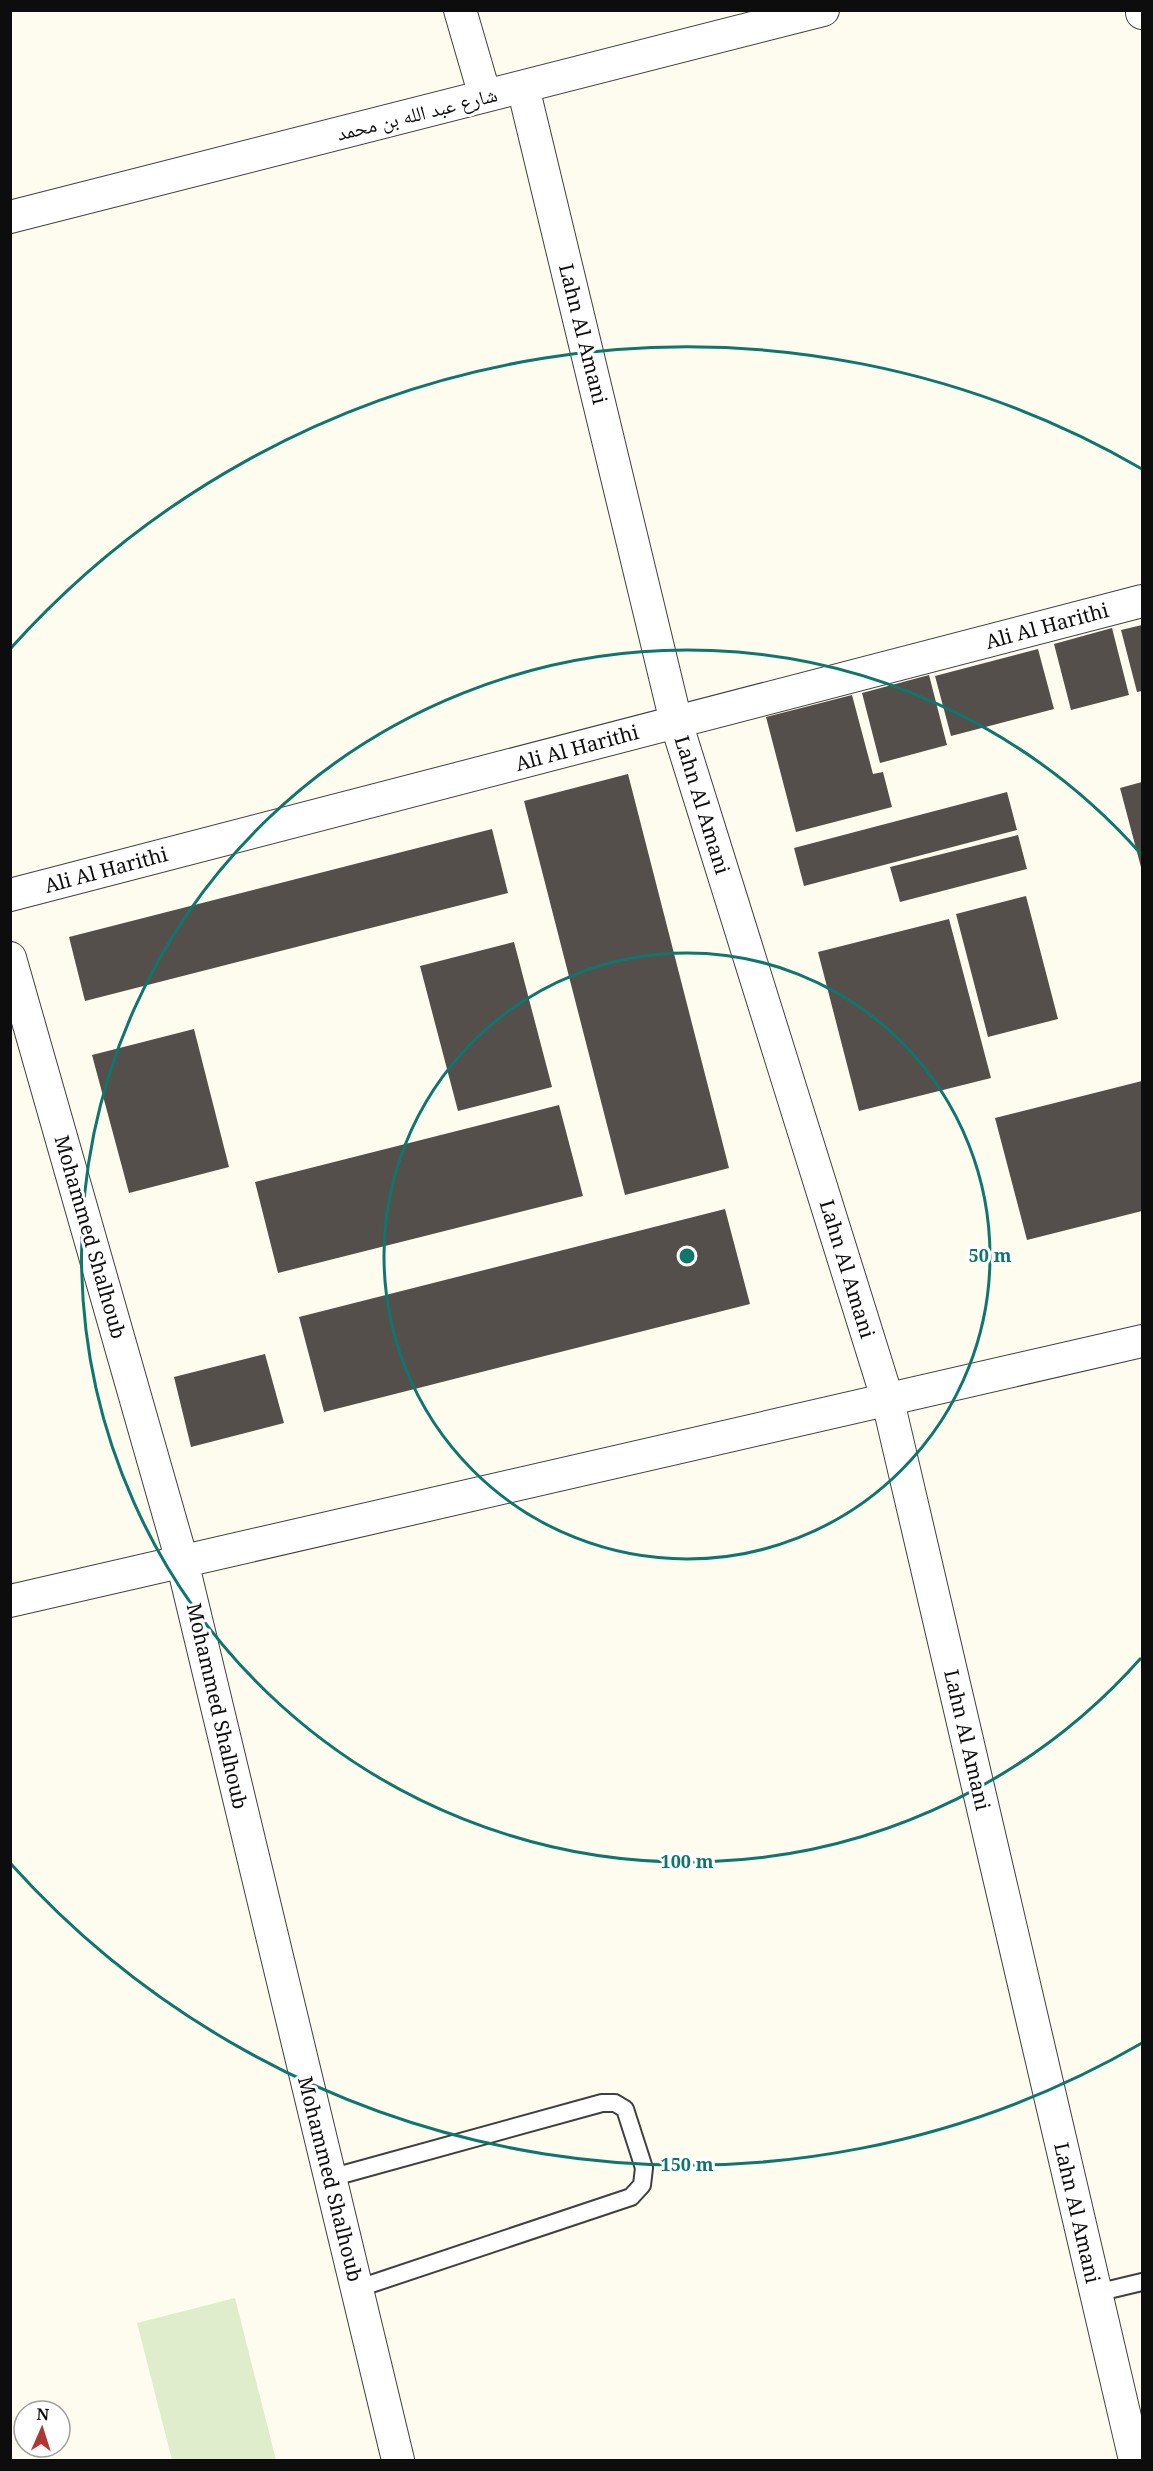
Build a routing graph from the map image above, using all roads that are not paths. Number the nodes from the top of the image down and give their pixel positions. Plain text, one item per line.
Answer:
1 (460, 10) edge
2 (818, 11) edge
3 (523, 87) junction
4 (484, 96) junction
5 (10, 217) edge
6 (1143, 601) edge
7 (676, 722) junction
8 (10, 895) edge
9 (10, 958) edge
10 (1143, 1341) edge
11 (888, 1401) junction
12 (182, 1561) junction
13 (10, 1601) edge
14 (330, 2178) junction
15 (1143, 2282) edge
16 (356, 2289) junction
17 (1096, 2293) junction
18 (398, 2460) edge
19 (1135, 2460) edge

1 - 4 street
2 - 3 street, شارع عبد الله بن محمد
3 - 4 street, شارع عبد الله بن محمد
3 - 7 street, Lahn Al Amani
4 - 5 street, شارع عبد الله بن محمد
6 - 7 street, Ali Al Harithi
7 - 8 street, Ali Al Harithi
7 - 11 street, Lahn Al Amani
9 - 12 street, Mohammed Shalhoub
10 - 11 street
11 - 12 street
11 - 17 street, Lahn Al Amani
12 - 13 street
12 - 14 street, Mohammed Shalhoub
14 - 16 street, Mohammed Shalhoub
14 - 16 lane
15 - 17 lane
16 - 18 street, Mohammed Shalhoub
17 - 19 street, Lahn Al Amani

